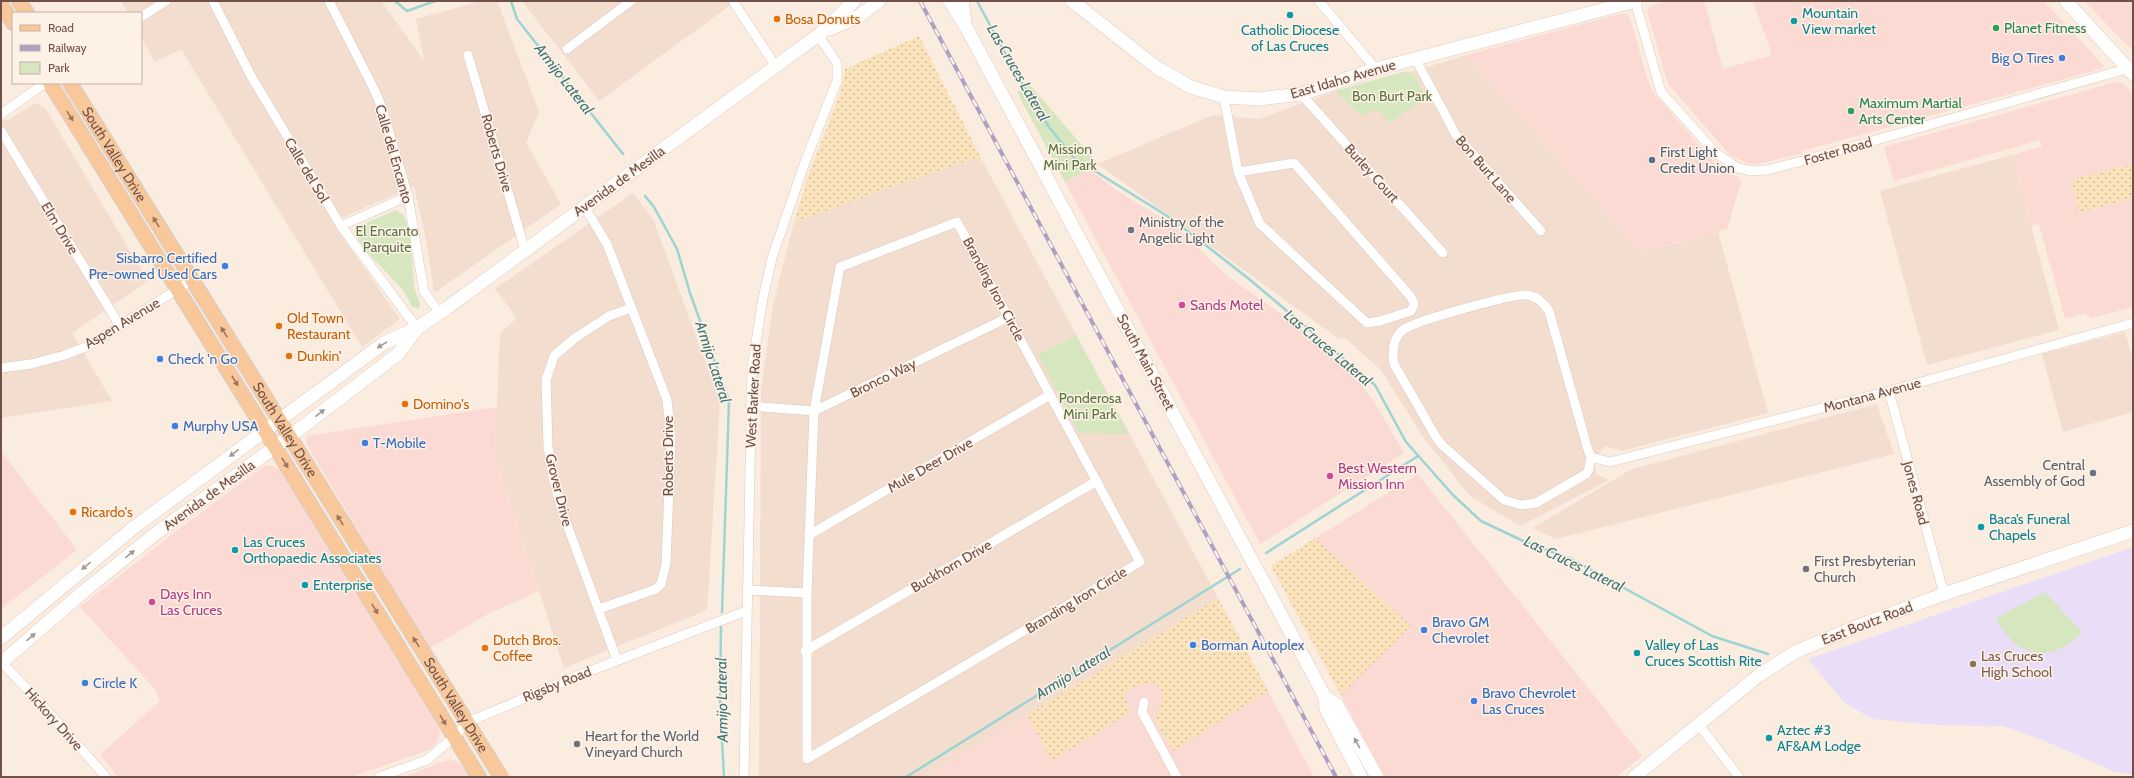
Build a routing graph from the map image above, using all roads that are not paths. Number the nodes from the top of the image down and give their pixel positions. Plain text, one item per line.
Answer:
1 (19, 1) edge
2 (166, 1) edge
3 (213, 1) edge
4 (329, 1) edge
5 (631, 1) edge
6 (733, 1) edge
7 (854, 1) edge
8 (879, 1) edge
9 (950, 1) edge
10 (962, 1) edge
11 (1072, 1) edge
12 (1319, 1) edge
13 (1635, 1) edge
14 (2066, 1) edge
15 (1, 4) edge
16 (26, 12) edge
17 (142, 16) edge
18 (12, 21) edge
19 (966, 27) junction
20 (819, 34) junction
21 (567, 49) dead end
22 (468, 55) dead end
23 (1416, 60) junction
24 (775, 65) junction
25 (1376, 69) junction
26 (2131, 70) edge
27 (44, 84) edge
28 (51, 84) edge
29 (71, 84) edge
30 (1302, 94) junction
31 (1224, 97) junction
32 (1, 114) edge
33 (1, 131) edge
34 (1238, 172) junction
35 (408, 196) junction
36 (584, 206) junction
37 (341, 226) junction
38 (1541, 230) dead end
39 (525, 250) junction
40 (1444, 253) dead end
41 (192, 280) junction
42 (178, 289) junction
43 (631, 308) junction
44 (440, 313) junction
45 (1009, 317) junction
46 (2133, 323) edge
47 (120, 326) junction
48 (417, 328) junction
49 (1, 368) edge
50 (1889, 391) junction
51 (1050, 395) junction
52 (750, 406) junction
53 (814, 411) junction
54 (279, 420) junction
55 (265, 430) junction
56 (289, 437) junction
57 (275, 447) junction
58 (1591, 457) junction
59 (1097, 481) junction
60 (2133, 532) edge
61 (809, 535) junction
62 (70, 579) junction
63 (747, 590) junction
64 (83, 592) junction
65 (807, 593) junction
66 (1944, 594) junction
67 (599, 609) junction
68 (746, 611) junction
69 (1, 638) edge
70 (806, 652) junction
71 (617, 660) junction
72 (1, 663) edge
73 (1325, 697) junction
74 (1144, 702) dead end
75 (468, 722) junction
76 (1699, 724) junction
77 (454, 737) junction
78 (106, 777) edge
79 (379, 777) edge
80 (479, 777) edge
81 (501, 777) edge
82 (744, 777) edge
83 (1177, 777) edge
84 (1361, 777) edge
85 (1377, 777) edge
86 (1634, 777) edge
87 (1739, 777) edge

1 - 16 main road
2 - 17 street
3 - 37 street, Calle del Sol
4 - 35 street, Calle del Encanto
5 - 21 street
6 - 24 street
7 - 20 main road, Avenida de Mesilla
8 - 20 main road, Avenida de Mesilla
9 - 19 main road, South Main Street
10 - 19 main road, South Main Street
11 - 31 main road, East Idaho Avenue
12 - 25 street
13 - 23 main road, East Idaho Avenue
13 - 26 street, Foster Road
14 - 26 main road
15 - 18 main road
19 - 73 main road, South Main Street
20 - 24 main road, Avenida de Mesilla
20 - 52 street, West Barker Road
22 - 39 street, Roberts Drive
23 - 25 main road, East Idaho Avenue
23 - 38 street, Bon Burt Lane
24 - 36 main road, Avenida de Mesilla
25 - 30 main road, East Idaho Avenue
27 - 32 street
28 -> 42 main road, South Valley Drive
41 -> 29 main road, South Valley Drive
30 - 31 main road, East Idaho Avenue
30 - 40 street, Burley Court
31 - 34 street
33 - 47 street, Elm Drive
34 - 34 street
35 - 37 street
35 - 44 street, Calle del Encanto
36 - 39 main road, Avenida de Mesilla
36 - 43 street, Roberts Drive
37 - 48 street, Calle del Sol
39 - 44 main road, Avenida de Mesilla
41 - 42 street, Aspen Avenue
54 -> 41 main road, South Valley Drive
42 - 47 street, Aspen Avenue
42 -> 55 main road, South Valley Drive
43 - 67 street, Roberts Drive
43 - 67 street, Grover Drive
44 - 48 main road, Avenida de Mesilla
45 - 51 street, Branding Iron Circle
45 - 53 street, Bronco Way
45 - 53 street, Branding Iron Circle
46 - 50 street, Montana Avenue
47 - 49 street, Aspen Avenue
48 -> 54 main road, Avenida de Mesilla
56 -> 48 main road, Avenida de Mesilla
50 - 58 street, Montana Avenue
50 - 66 street, Jones Road
51 - 59 street, Branding Iron Circle
51 - 61 street, Mule Deer Drive
52 - 53 street
52 - 63 street, West Barker Road
53 - 61 street, Branding Iron Circle
54 - 55 main road, Avenida de Mesilla
54 - 56 main road, South Valley Drive
55 - 57 main road, South Valley Drive
55 -> 62 main road, Avenida de Mesilla
56 - 57 main road, Avenida de Mesilla
75 -> 56 main road, South Valley Drive
64 -> 57 main road, Avenida de Mesilla
57 -> 77 main road, South Valley Drive
58 - 58 street
59 - 70 street, Buckhorn Drive
59 - 70 street, Branding Iron Circle
60 - 66 main road, East Boutz Road
61 - 65 street, Branding Iron Circle
62 - 64 main road
62 - 69 main road, Avenida de Mesilla
63 - 65 street
63 - 68 street, West Barker Road
72 -> 64 main road, Avenida de Mesilla
65 - 70 street, Branding Iron Circle
66 - 76 main road, East Boutz Road
67 - 71 street, Grover Drive
68 - 71 street, Rigsby Road
68 - 82 street, West Barker Road
71 - 75 street, Rigsby Road
72 - 78 street, Hickory Drive
73 - 84 main road, South Main Street
85 -> 73 main road, South Main Street
74 - 83 street
75 - 77 street, Rigsby Road
75 - 81 main road, South Valley Drive
76 - 86 main road, East Boutz Road
76 - 87 street
77 - 79 street, Rigsby Road
77 - 80 main road, South Valley Drive

